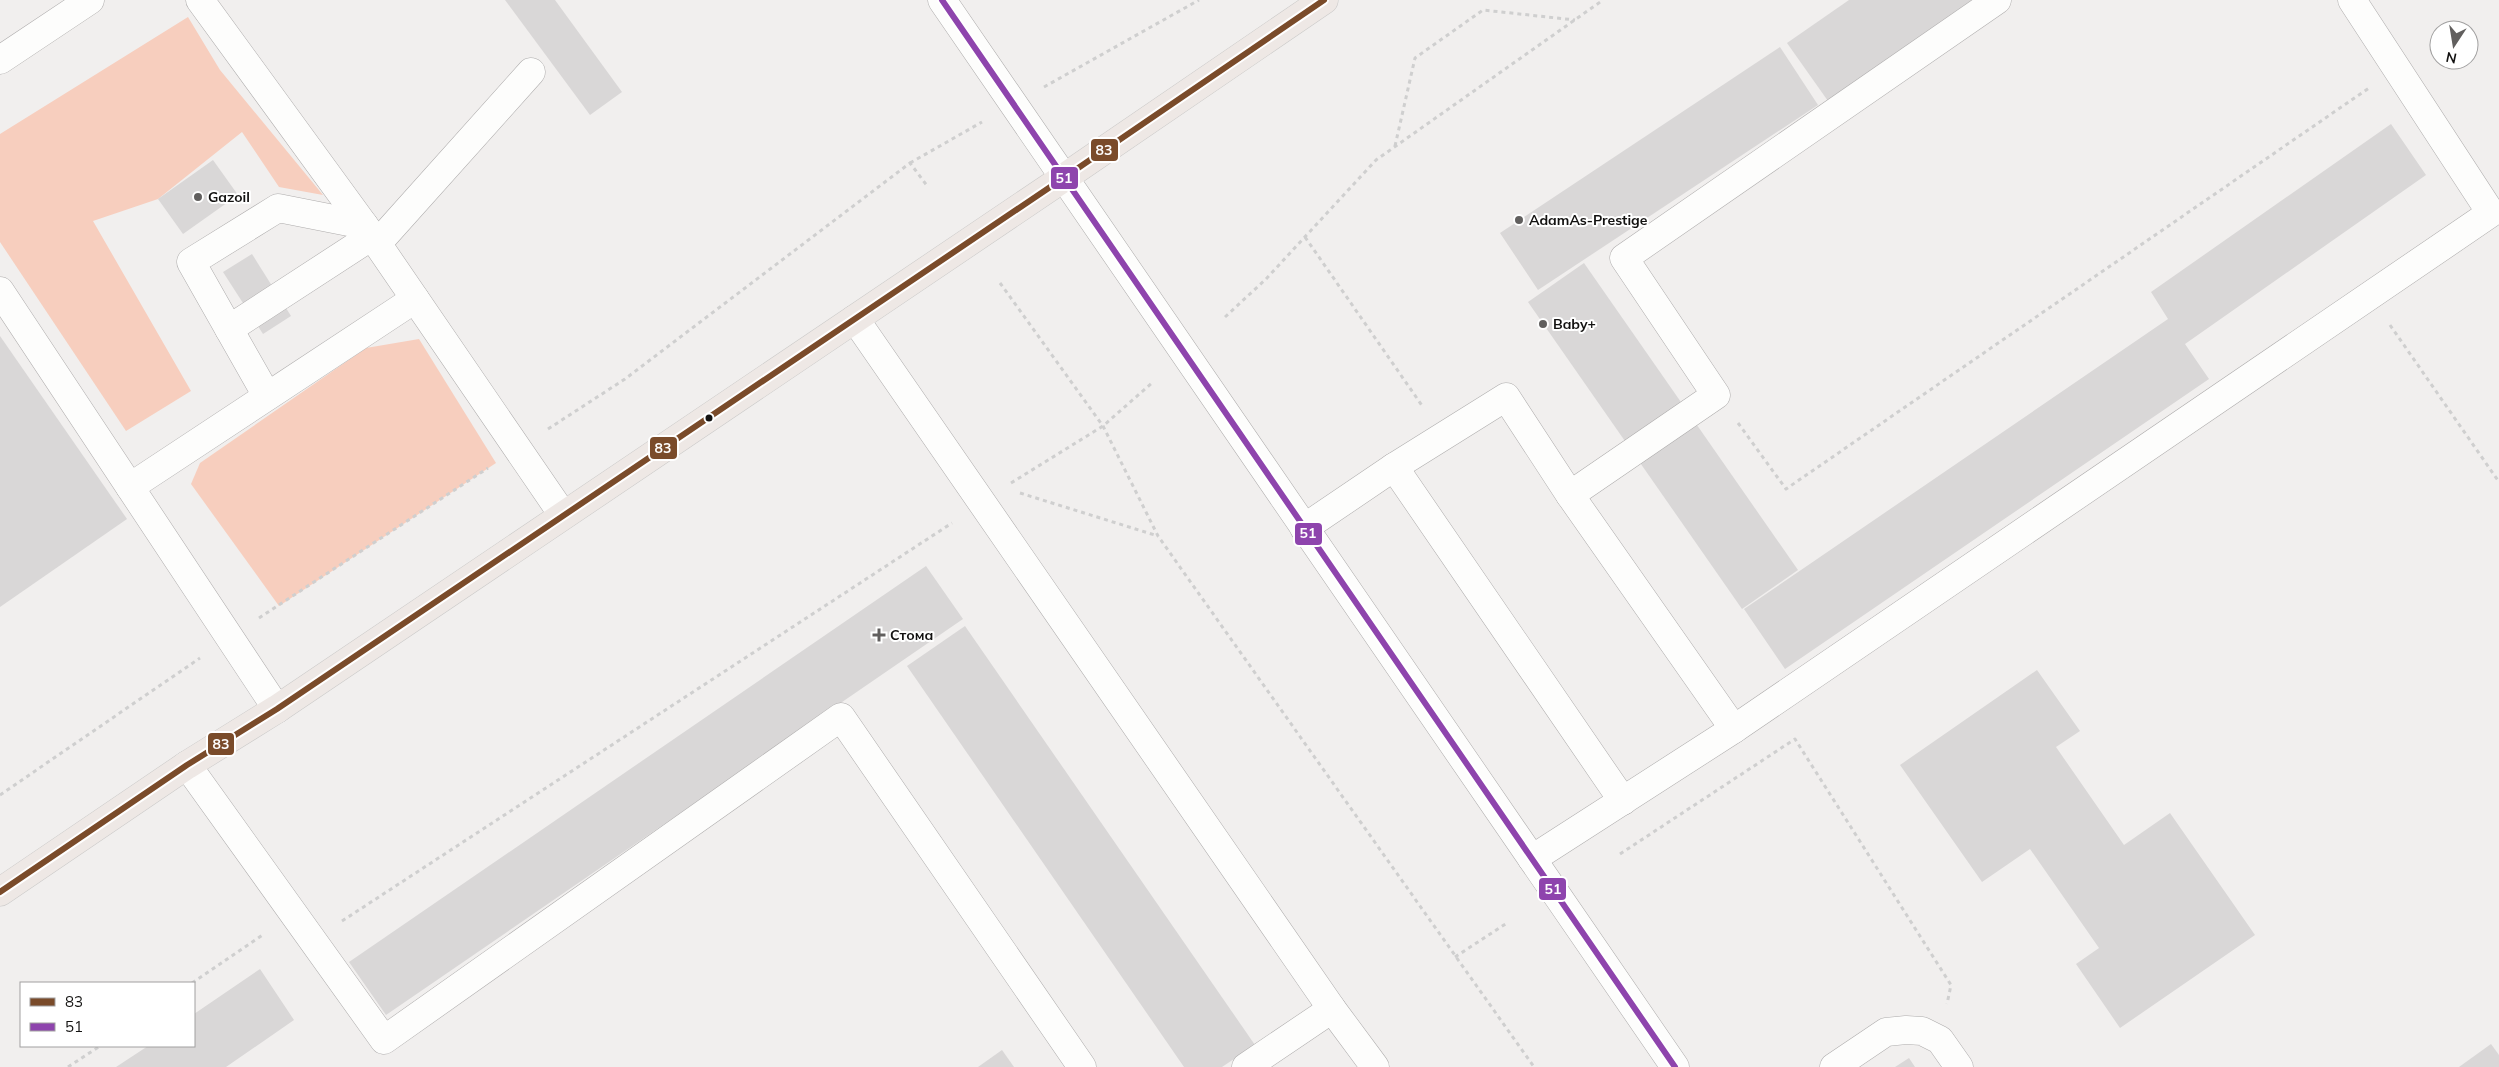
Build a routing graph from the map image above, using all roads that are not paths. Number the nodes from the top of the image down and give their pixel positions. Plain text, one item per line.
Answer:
1 (90, 0) edge
2 (200, 0) edge
3 (942, 0) edge
4 (1324, 0) edge
5 (1997, 0) edge
6 (2352, 0) edge
7 (0, 60) edge
8 (531, 72) dead end
9 (1066, 178) junction
10 (371, 235) junction
11 (0, 291) edge
12 (415, 299) junction
13 (855, 319) junction
14 (229, 329) junction
15 (267, 396) junction
16 (1394, 467) junction
17 (130, 487) junction
18 (1570, 495) junction
19 (564, 515) junction
20 (1304, 528) junction
21 (277, 709) junction
22 (1734, 728) junction
23 (187, 766) junction
24 (1623, 800) junction
25 (1532, 859) junction
26 (0, 892) edge
27 (1332, 1009) junction
28 (1082, 1067) edge
29 (1246, 1067) edge
30 (1375, 1067) edge
31 (1675, 1067) edge
32 (1834, 1067) edge
33 (1960, 1067) edge

1 - 7 street
2 - 10 street
3 - 9 street
4 - 9 main road
5 - 18 street
6 - 22 street
8 - 10 street
9 - 13 main road
9 - 20 street
10 - 12 street
10 - 14 street
10 - 14 street
11 - 17 street
12 - 15 street
12 - 19 street
13 - 19 main road
13 - 27 street
14 - 15 street
15 - 17 street
16 - 18 street
16 - 20 street
16 - 24 street
17 - 21 street
18 - 22 street
19 - 21 main road
20 - 25 street
21 - 23 main road
22 - 24 street
23 - 26 main road
23 - 28 street
24 - 25 street
25 - 31 street
27 - 29 street
27 - 30 street
32 - 33 street

